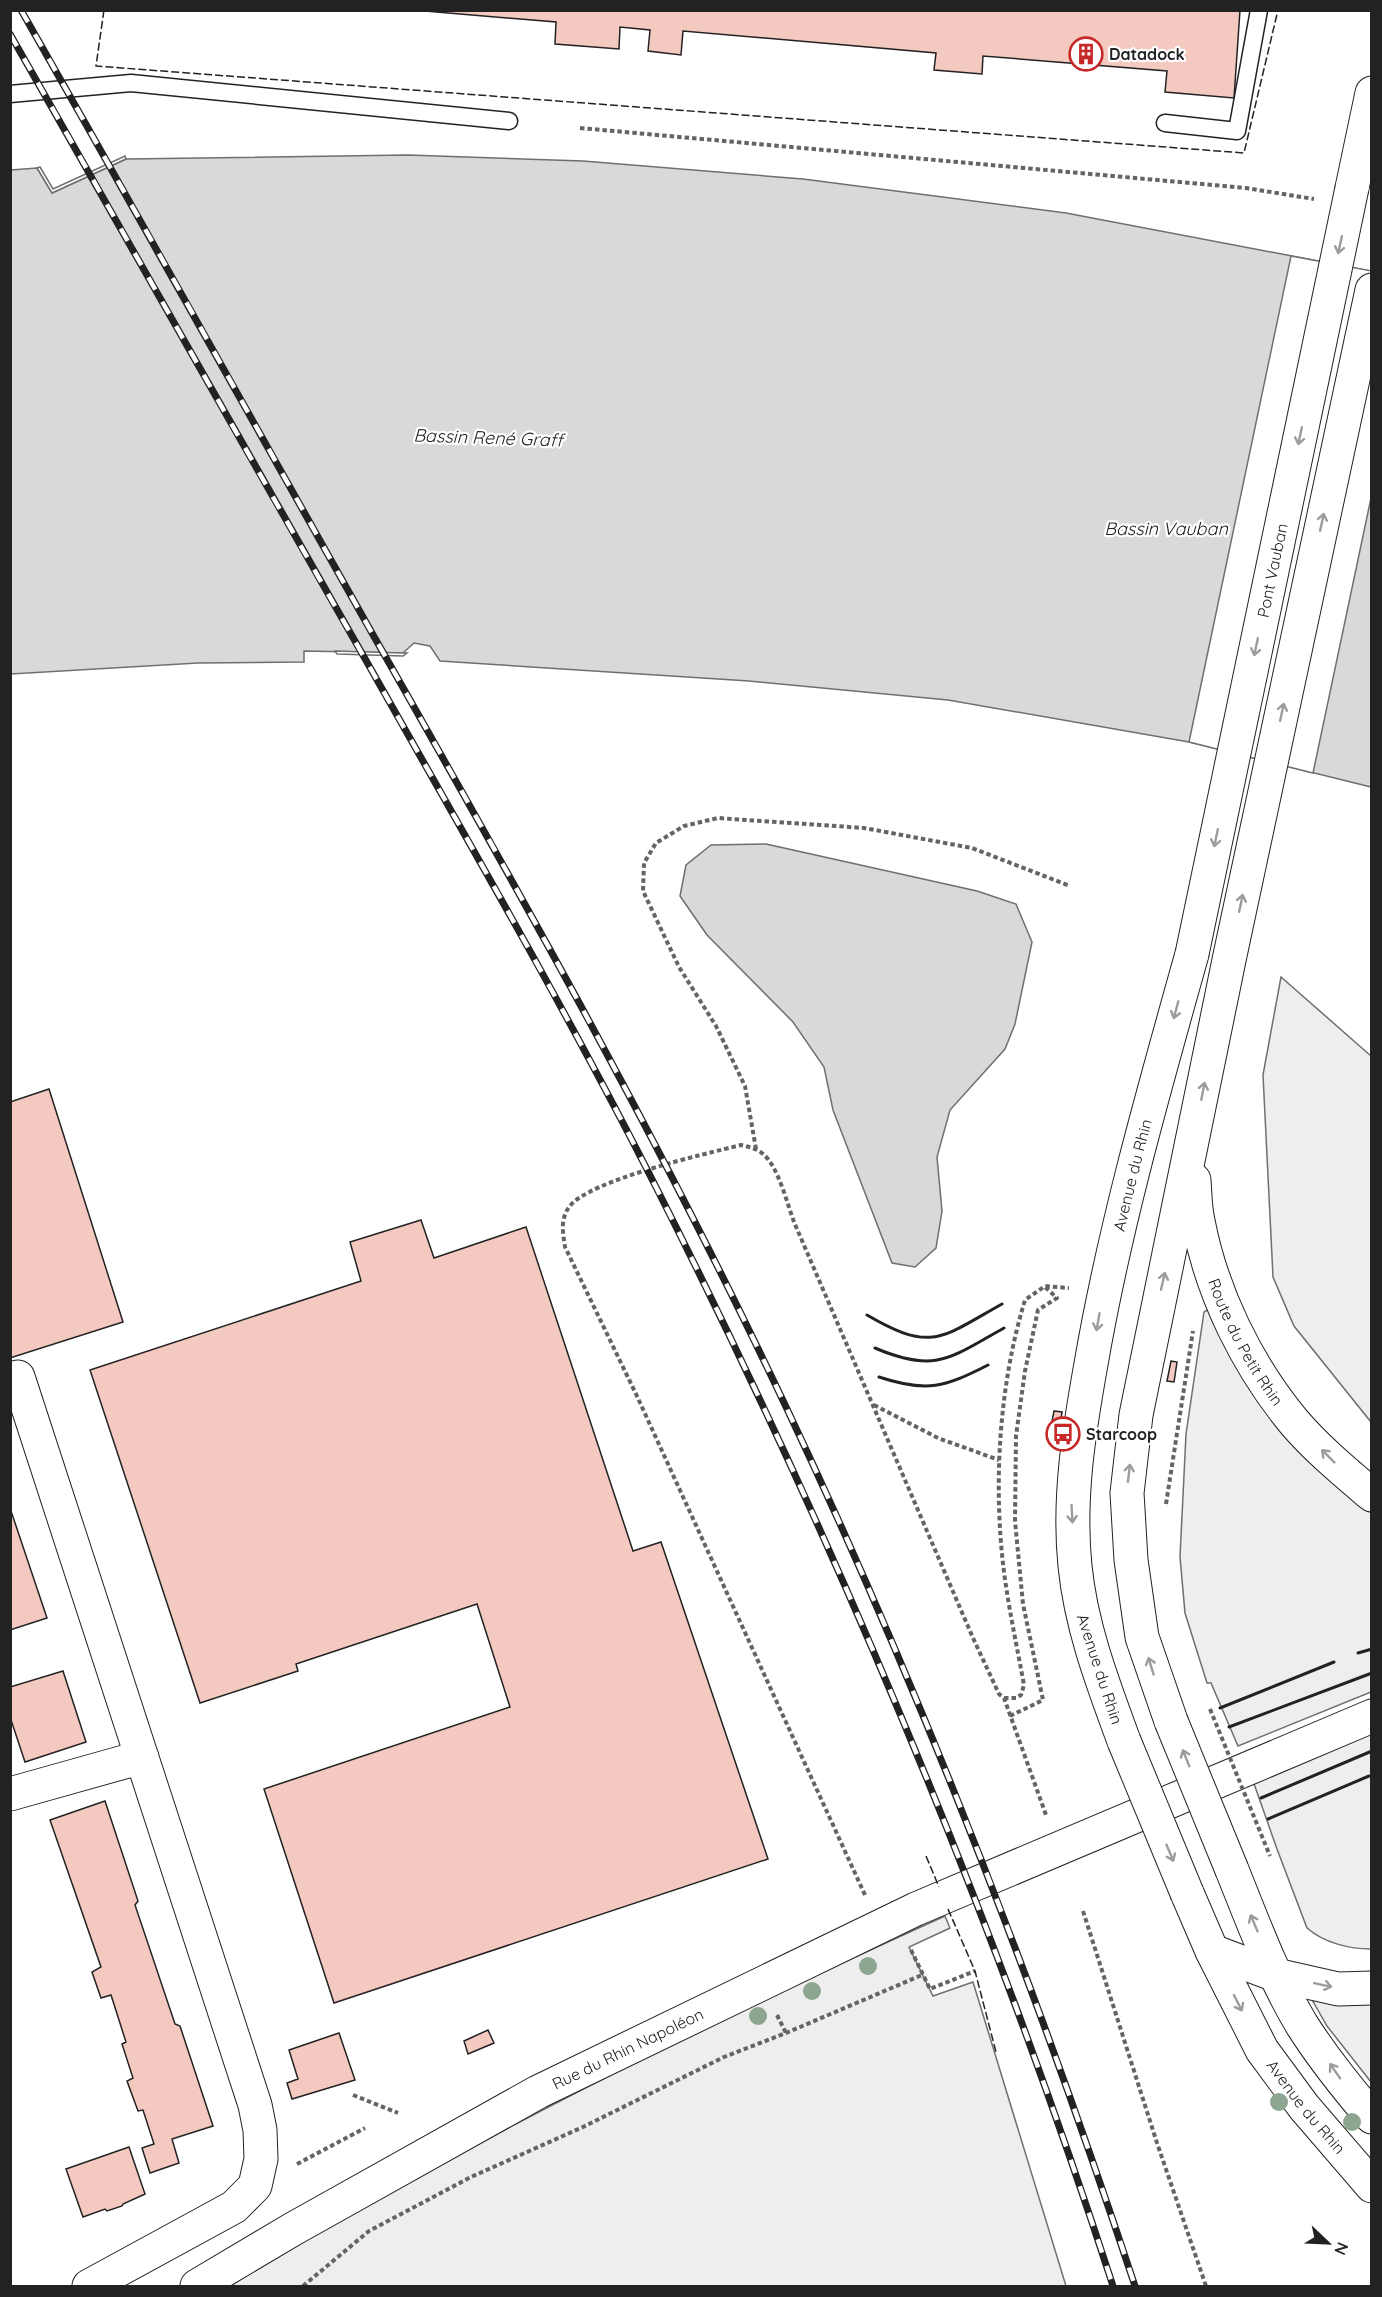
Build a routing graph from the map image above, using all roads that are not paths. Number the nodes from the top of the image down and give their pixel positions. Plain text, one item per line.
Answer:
1 (1259, 10) edge
2 (1371, 93) edge
3 (10, 94) edge
4 (509, 121) dead end
5 (1165, 123) dead end
6 (1371, 290) edge
7 (1192, 954) joint
8 (1191, 1153) junction
9 (10, 1380) edge
10 (1371, 1495) edge
11 (1371, 1716) edge
12 (142, 1758) junction
13 (10, 1794) edge
14 (1212, 1951) junction
15 (1276, 1975) junction
16 (1371, 1988) edge
17 (1371, 2117) edge
18 (1371, 2186) edge
19 (89, 2286) edge
20 (197, 2286) edge

1 - 5 lane
2 -> 7 main road, Pont Vauban, bridge
3 - 4 lane
8 -> 6 main road
7 -> 14 main road, Avenue du Rhin, bridge
10 -> 8 main road, Route du Petit Rhin
15 -> 8 main road, bridge
9 - 12 main road
11 - 20 main road, Rue du Rhin Napoléon
12 - 13 main road
12 - 19 main road
14 - 15 main road
14 -> 18 main road, Avenue du Rhin
15 -> 16 main road
17 -> 15 main road

